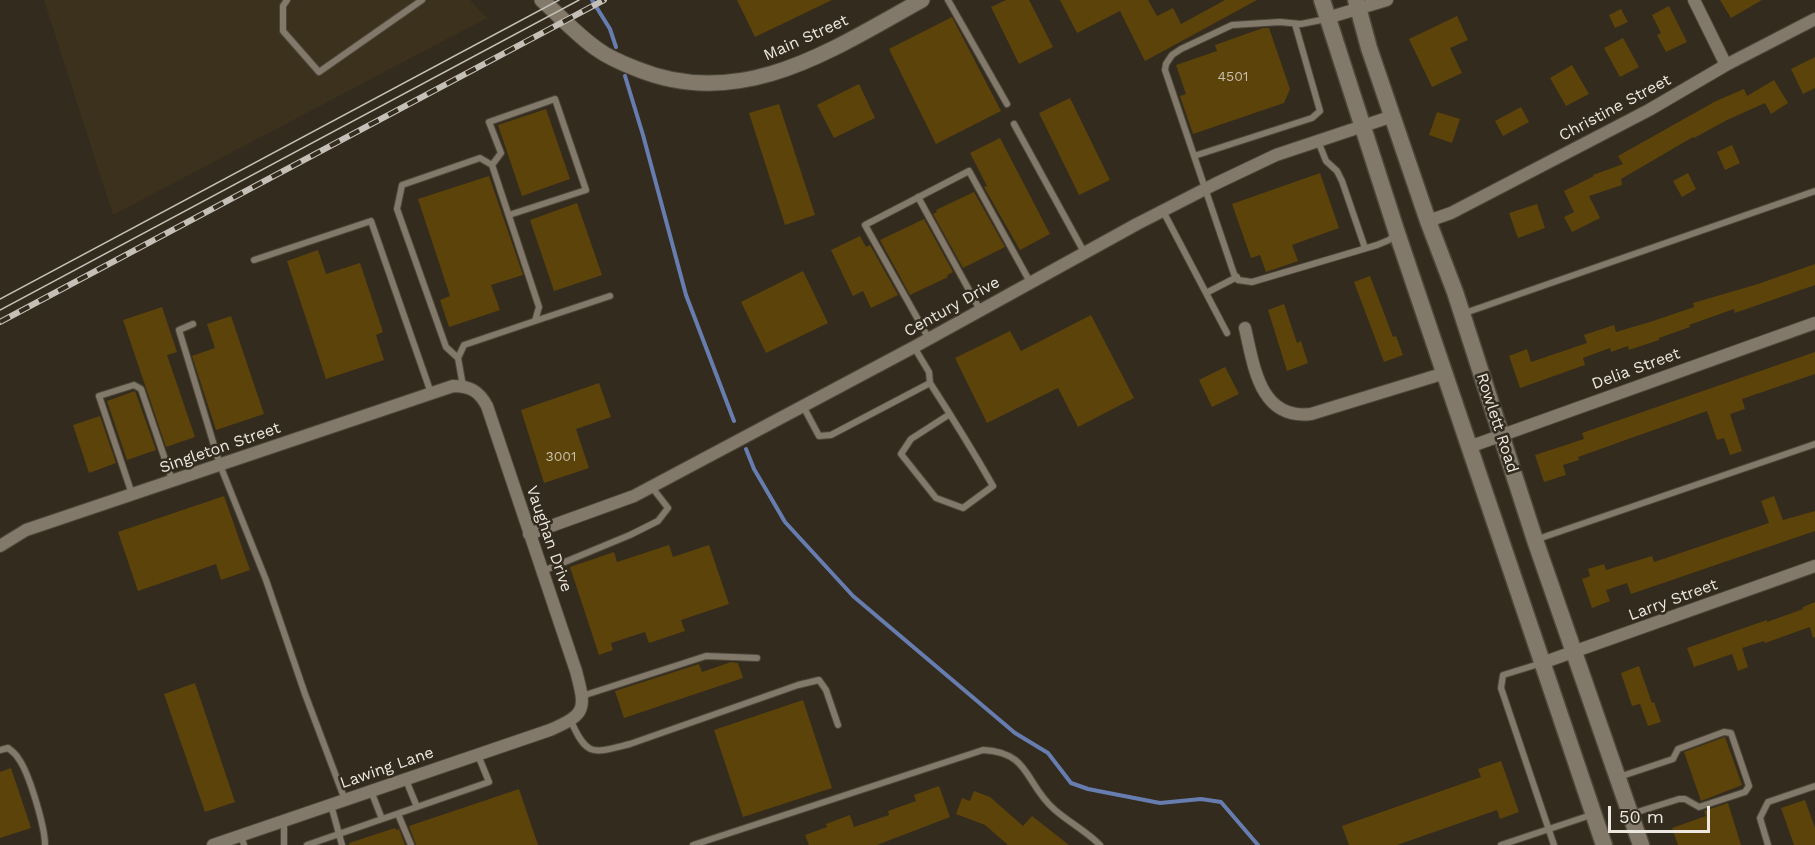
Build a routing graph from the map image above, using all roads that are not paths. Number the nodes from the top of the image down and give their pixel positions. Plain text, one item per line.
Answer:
1 (287, 0) edge
2 (422, 0) edge
3 (542, 0) edge
4 (922, 0) edge
5 (948, 0) edge
6 (1322, 0) edge
7 (1387, 0) edge
8 (1694, 0) edge
9 (1357, 5) edge
10 (1327, 18) junction
11 (1815, 19) edge
12 (1295, 24) junction
13 (1726, 64) junction
14 (1007, 104) dead end
15 (1393, 116) junction
16 (1014, 124) dead end
17 (1362, 126) junction
18 (1318, 141) junction
19 (1194, 156) junction
20 (492, 165) junction
21 (1206, 189) junction
22 (1815, 191) edge
23 (918, 197) junction
24 (1162, 211) junction
25 (509, 215) junction
26 (1428, 221) junction
27 (1397, 233) junction
28 (1365, 248) junction
29 (1085, 253) junction
30 (254, 260) dead end
31 (1237, 277) junction
32 (1030, 283) junction
33 (1206, 293) junction
34 (610, 296) dead end
35 (980, 310) junction
36 (1462, 315) junction
37 (535, 321) junction
38 (1815, 323) edge
39 (193, 324) dead end
40 (1245, 328) dead end
41 (1227, 333) dead end
42 (929, 339) junction
43 (914, 347) junction
44 (458, 358) junction
45 (1445, 373) junction
46 (930, 383) junction
47 (458, 386) junction
48 (431, 394) junction
49 (803, 405) junction
50 (950, 414) junction
51 (1501, 436) junction
52 (1815, 444) edge
53 (1468, 447) junction
54 (220, 465) junction
55 (172, 481) junction
56 (651, 486) junction
57 (132, 495) junction
58 (529, 534) junction
59 (1535, 540) junction
60 (0, 546) edge
61 (1815, 566) edge
62 (542, 572) junction
63 (1575, 653) junction
64 (757, 658) dead end
65 (1542, 663) junction
66 (582, 696) junction
67 (572, 721) junction
68 (838, 725) dead end
69 (0, 750) edge
70 (478, 755) junction
71 (1618, 777) junction
72 (406, 780) junction
73 (1815, 786) edge
74 (371, 791) junction
75 (345, 800) junction
76 (331, 805) junction
77 (417, 807) junction
78 (398, 814) junction
79 (1593, 814) junction
80 (1630, 814) junction
81 (382, 819) junction
82 (284, 821) junction
83 (1548, 829) junction
84 (339, 834) junction
85 (243, 840) edge
86 (45, 845) edge
87 (213, 845) edge
88 (284, 845) edge
89 (308, 845) edge
90 (342, 845) edge
91 (411, 845) edge
92 (693, 845) edge
93 (1100, 845) edge
94 (1501, 845) edge
95 (1554, 845) edge
96 (1604, 845) edge
97 (1641, 845) edge
98 (1768, 845) edge

1 - 2 lane
3 - 4 street, Main Street
5 - 14 lane
6 - 10 main road, Rowlett Road
7 - 9 street
8 - 13 street
9 - 10 street
9 - 15 main road, Rowlett Road
10 - 12 lane
10 - 17 main road, Rowlett Road
11 - 13 street, Christine Street
12 - 19 lane
12 - 19 lane
13 - 26 street, Christine Street
15 - 17 street, Century Drive
15 - 26 main road, Rowlett Road
16 - 29 lane
17 - 18 street, Century Drive
17 - 27 main road, Rowlett Road
18 - 21 street, Century Drive
18 - 28 lane
19 - 21 lane
20 - 25 lane
20 - 25 lane
20 - 44 lane
21 - 24 street, Century Drive
21 - 31 lane
22 - 36 lane
23 - 32 lane
23 - 35 lane
23 - 42 lane
24 - 29 street, Century Drive
24 - 33 lane
25 - 37 lane
26 - 36 main road, Rowlett Road
27 - 28 lane
27 - 45 main road, Rowlett Road
28 - 31 lane
29 - 32 street, Century Drive
30 - 48 lane
31 - 33 lane
32 - 35 street, Century Drive
33 - 41 lane
34 - 37 lane
35 - 42 street, Century Drive
36 - 51 main road, Rowlett Road
37 - 44 lane
38 - 51 street, Delia Street
39 - 54 lane
40 - 45 street
42 - 43 street, Century Drive
43 - 46 lane
43 - 49 street, Century Drive
44 - 47 lane
45 - 53 main road, Rowlett Road
46 - 49 lane
46 - 50 lane
47 - 48 street, Singleton Street
47 - 58 street, Vaughan Drive
48 - 54 street, Singleton Street
49 - 56 street, Century Drive
50 - 50 lane
51 - 53 street, Delia Street
51 - 59 main road, Rowlett Road
52 - 59 lane
53 - 65 main road, Rowlett Road
54 - 55 street, Singleton Street
54 - 75 lane
55 - 57 street, Singleton Street
55 - 57 lane
56 - 58 street, Century Drive
56 - 62 lane
57 - 60 street, Singleton Street
58 - 62 street, Vaughan Drive
59 - 63 main road, Rowlett Road
61 - 63 street, Larry Street
62 - 66 street, Vaughan Drive
63 - 65 street, Larry Street
63 - 71 main road, Rowlett Road
64 - 66 lane
65 - 79 main road, Rowlett Road
65 - 83 lane
66 - 67 street
67 - 68 lane
67 - 70 street, Lawing Lane
69 - 86 lane
70 - 72 street, Lawing Lane
70 - 77 lane
71 - 80 main road, Rowlett Road
71 - 80 lane
72 - 74 street, Lawing Lane
72 - 77 lane
73 - 98 lane
74 - 75 street, Lawing Lane
74 - 81 lane
75 - 76 street, Lawing Lane
76 - 82 street, Lawing Lane
76 - 84 lane
77 - 78 lane
78 - 81 lane
78 - 91 lane
79 - 83 lane
79 - 96 main road, Rowlett Road
80 - 97 main road, Rowlett Road
81 - 84 lane
82 - 85 street, Lawing Lane
82 - 88 lane
83 - 94 lane
83 - 95 lane
84 - 89 lane
84 - 90 lane
85 - 87 street, Lawing Lane
92 - 93 lane

